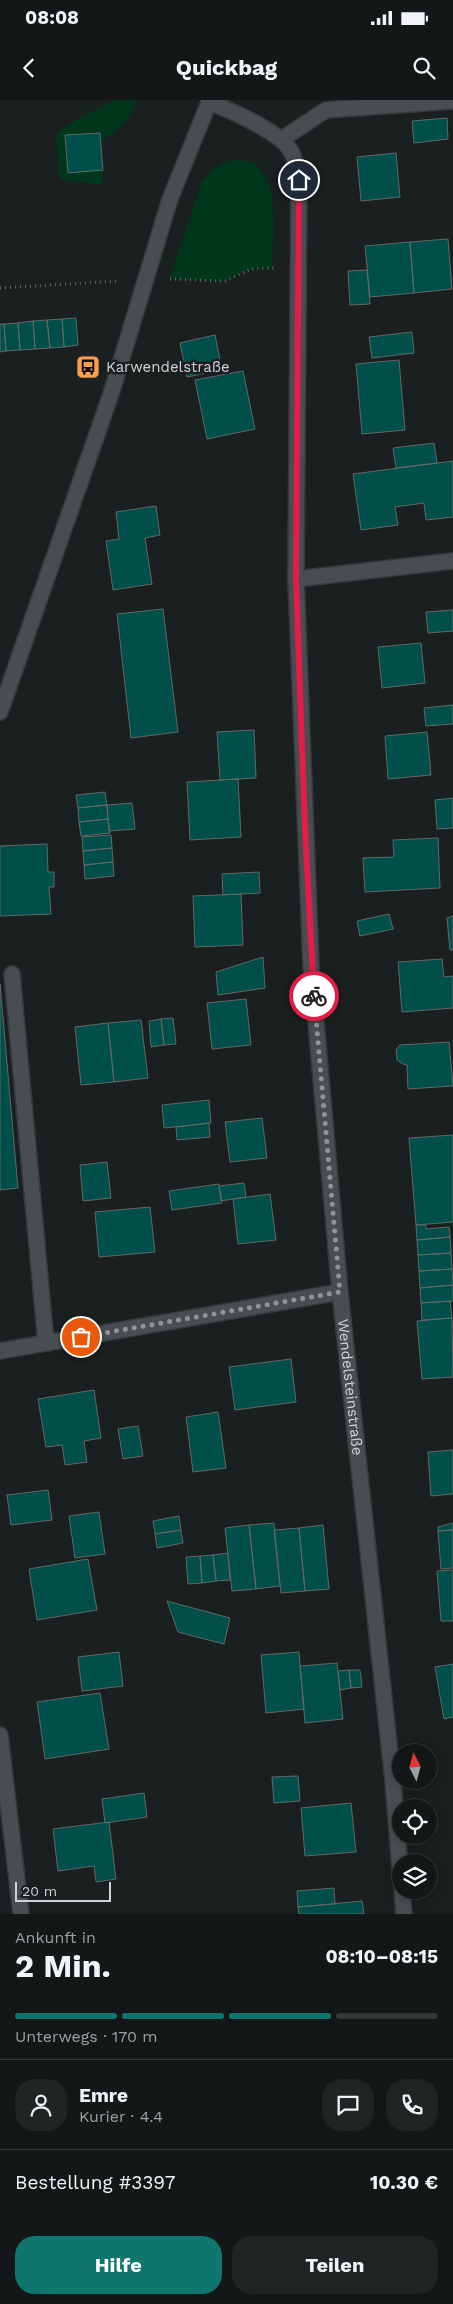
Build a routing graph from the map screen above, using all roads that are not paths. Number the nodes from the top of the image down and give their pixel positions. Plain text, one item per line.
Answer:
1 (210, 101) edge
2 (453, 101) edge
3 (282, 140) junction
4 (453, 561) edge
5 (296, 579) junction
6 (0, 712) edge
7 (12, 974) dead end
8 (340, 1292) junction
9 (46, 1343) junction
10 (0, 1351) edge
11 (0, 1735) edge
12 (399, 1854) edge
13 (403, 1899) edge
14 (21, 1914) edge
15 (404, 1914) edge

1 - 3 street
1 - 6 street
2 - 3 street
3 - 5 street, Wendelsteinstraße
4 - 5 street
5 - 8 street, Wendelsteinstraße
7 - 9 street
8 - 9 street
8 - 12 street, Wendelsteinstraße
9 - 10 street
11 - 14 street
13 - 15 street

